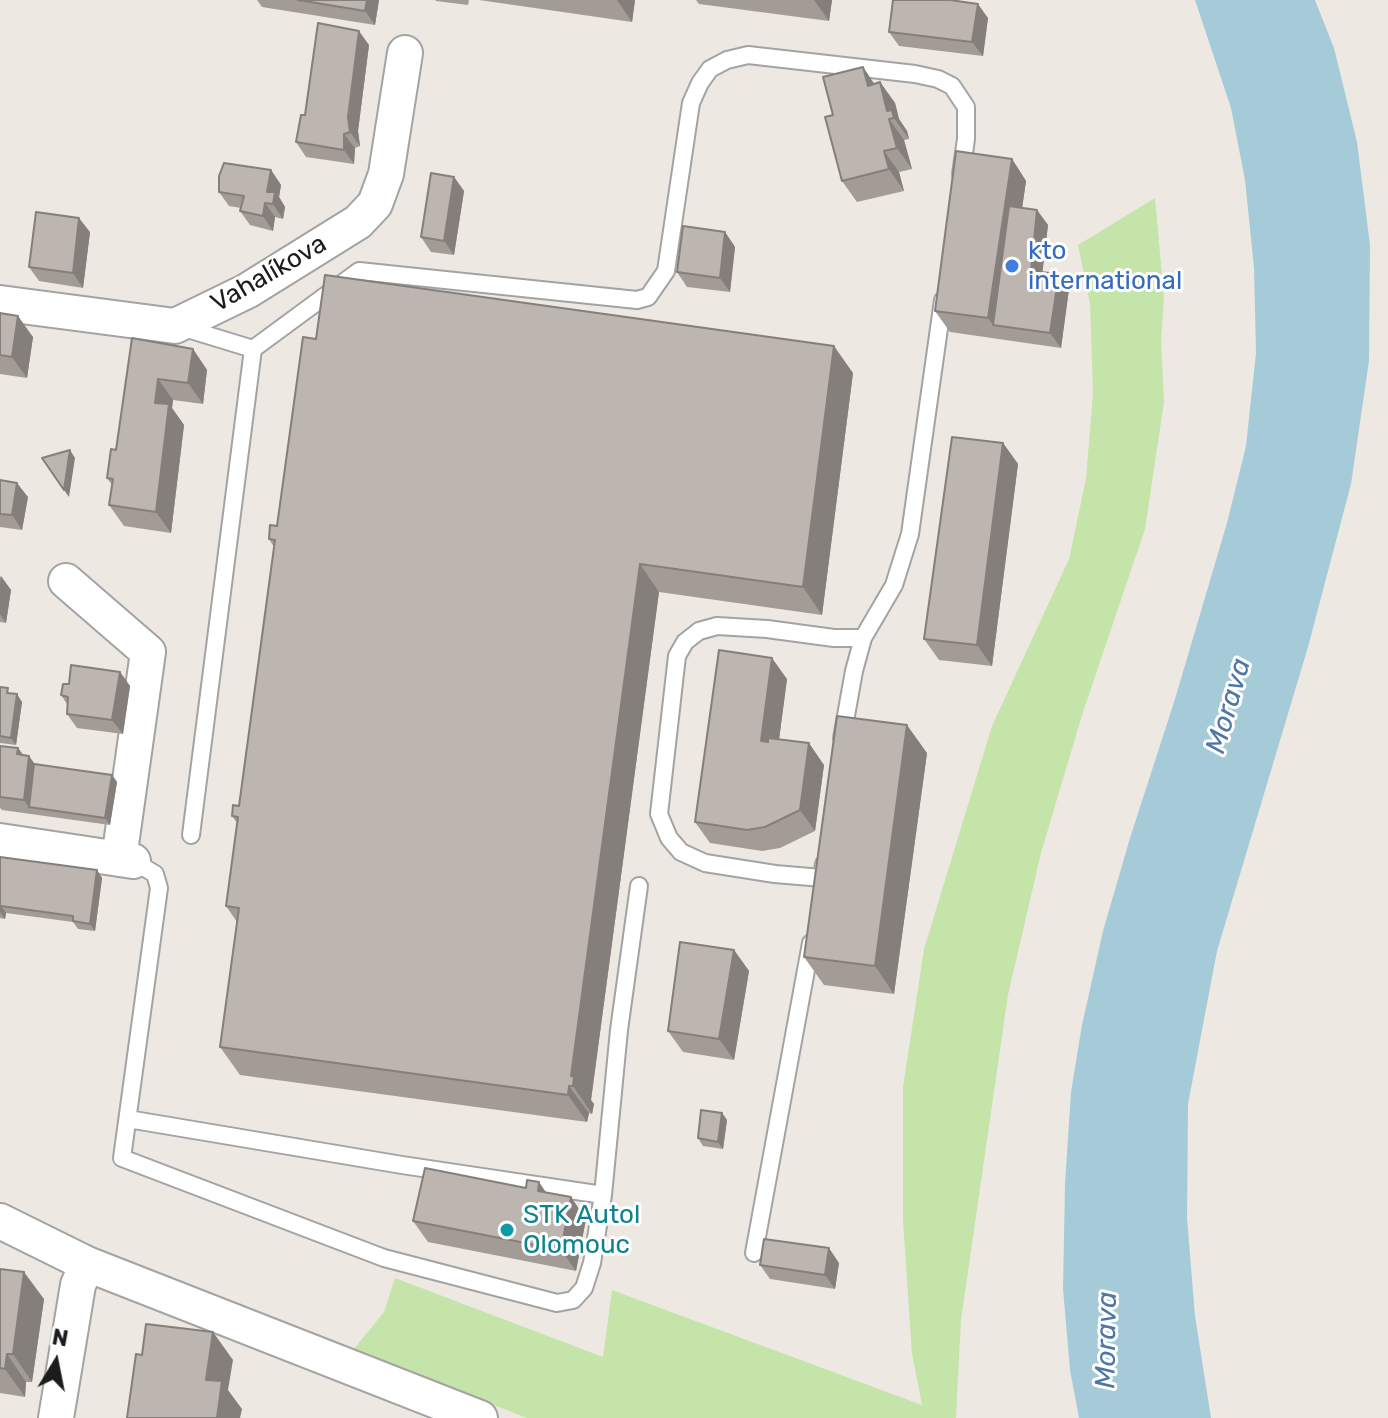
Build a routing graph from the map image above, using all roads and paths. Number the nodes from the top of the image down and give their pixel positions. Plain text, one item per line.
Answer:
1 (405, 53) dead end
2 (960, 186) edge
3 (946, 279) edge
4 (0, 303) edge
5 (175, 326) junction
6 (253, 349) junction
7 (66, 581) dead end
8 (863, 638) junction
9 (839, 755) edge
10 (191, 835) dead end
11 (0, 841) edge
12 (827, 847) edge
13 (126, 860) junction
14 (639, 886) dead end
15 (814, 925) edge
16 (128, 1119) junction
17 (603, 1195) junction
18 (0, 1221) edge
19 (754, 1253) dead end
20 (87, 1264) junction
21 (56, 1418) edge
22 (480, 1418) edge

1 - 5 street, Vahalíkova
2 - 6 lane
3 - 8 lane
4 - 5 street
5 - 6 lane
6 - 10 lane
7 - 13 street
8 - 9 lane
8 - 12 lane
11 - 13 street
13 - 16 lane
14 - 17 lane
15 - 19 lane
16 - 17 lane
16 - 17 lane
18 - 20 street
20 - 21 street
20 - 22 street

